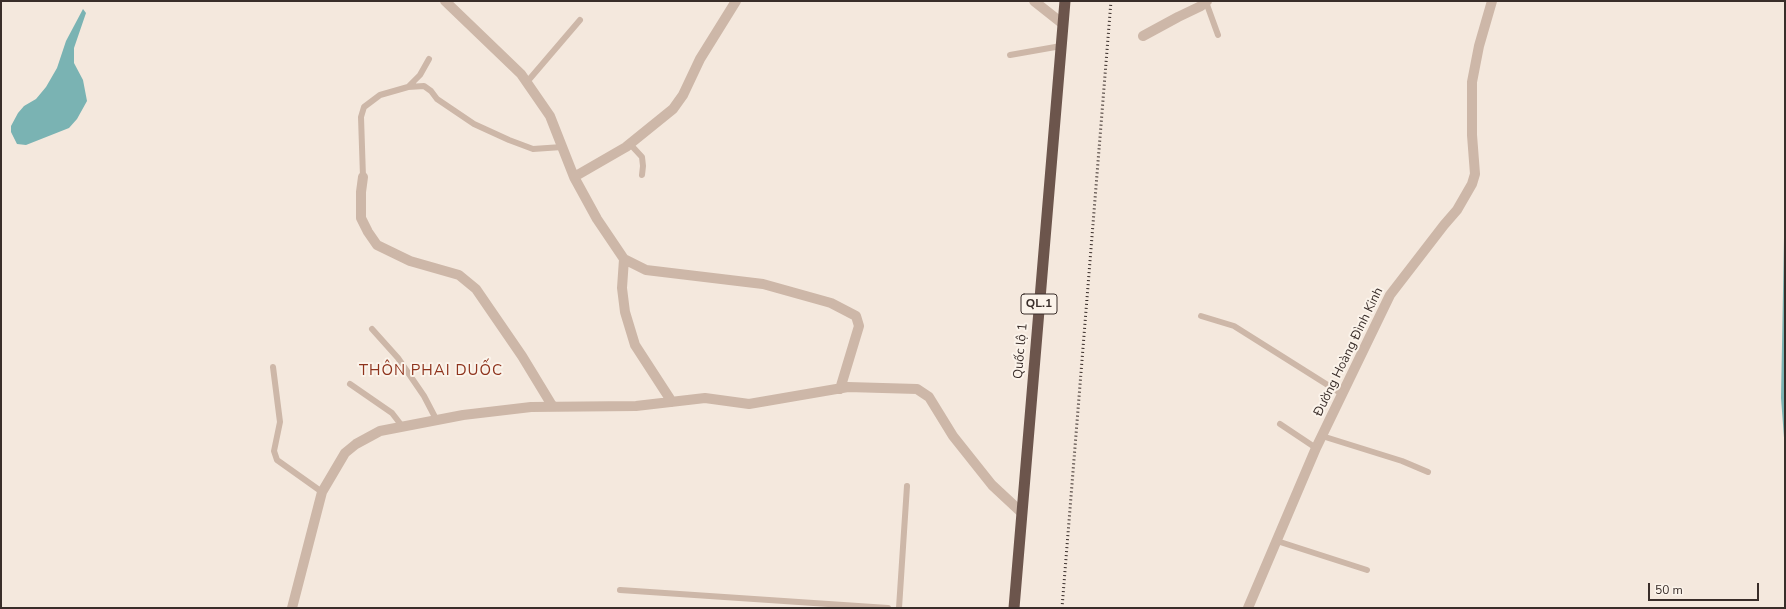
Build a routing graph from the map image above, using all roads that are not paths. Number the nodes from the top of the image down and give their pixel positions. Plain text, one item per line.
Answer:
1 (445, 1) edge
2 (736, 1) edge
3 (1034, 1) edge
4 (1065, 1) edge
5 (1492, 1) edge
6 (1206, 2) edge
7 (580, 20) dead end
8 (1063, 24) junction
9 (1218, 35) dead end
10 (1143, 36) dead end
11 (1061, 46) junction
12 (1010, 55) dead end
13 (429, 59) dead end
14 (527, 82) junction
15 (408, 87) junction
16 (630, 144) junction
17 (562, 147) junction
18 (642, 175) dead end
19 (363, 177) joint
20 (574, 177) junction
21 (624, 259) junction
22 (1201, 316) dead end
23 (372, 329) dead end
24 (273, 367) dead end
25 (350, 384) dead end
26 (840, 389) junction
27 (1342, 394) junction
28 (672, 402) junction
29 (553, 407) junction
30 (436, 419) junction
31 (1280, 424) dead end
32 (402, 426) junction
33 (1322, 436) junction
34 (1316, 448) junction
35 (1428, 472) dead end
36 (907, 486) dead end
37 (322, 492) junction
38 (1021, 512) junction
39 (1277, 541) junction
40 (1367, 570) dead end
41 (620, 590) dead end
42 (782, 601) junction
43 (292, 608) edge
44 (782, 608) edge
45 (888, 608) edge
46 (899, 608) edge
47 (1014, 608) edge
48 (1248, 608) edge

1 - 14 street
2 - 16 street
3 - 8 street
4 - 8 highway, Quốc lộ 1 / QL.1
5 - 27 street, Đường Hoàng Đình Kinh
6 - 9 lane
6 - 10 street
7 - 14 lane
8 - 11 highway, Quốc lộ 1 / QL.1
11 - 12 lane
11 - 38 highway, Quốc lộ 1 / QL.1
13 - 15 lane
14 - 17 street
15 - 17 lane
15 - 19 lane
16 - 18 lane
16 - 20 street
17 - 20 street
19 - 29 street
20 - 21 street
21 - 26 street
21 - 28 street
22 - 27 lane
23 - 30 lane
24 - 37 lane
25 - 32 lane
26 - 28 street
26 - 38 street
27 - 33 street, Đường Hoàng Đình Kinh
28 - 29 street
29 - 30 street
30 - 32 street
31 - 34 lane
32 - 37 street
33 - 34 street, Đường Hoàng Đình Kinh
33 - 35 lane
34 - 39 street, Đường Hoàng Đình Kinh
36 - 46 lane
37 - 43 street
38 - 47 highway, Quốc lộ 1 / QL.1
39 - 40 lane
39 - 48 street, Đường Hoàng Đình Kinh
41 - 42 lane
42 - 44 lane
42 - 45 lane

